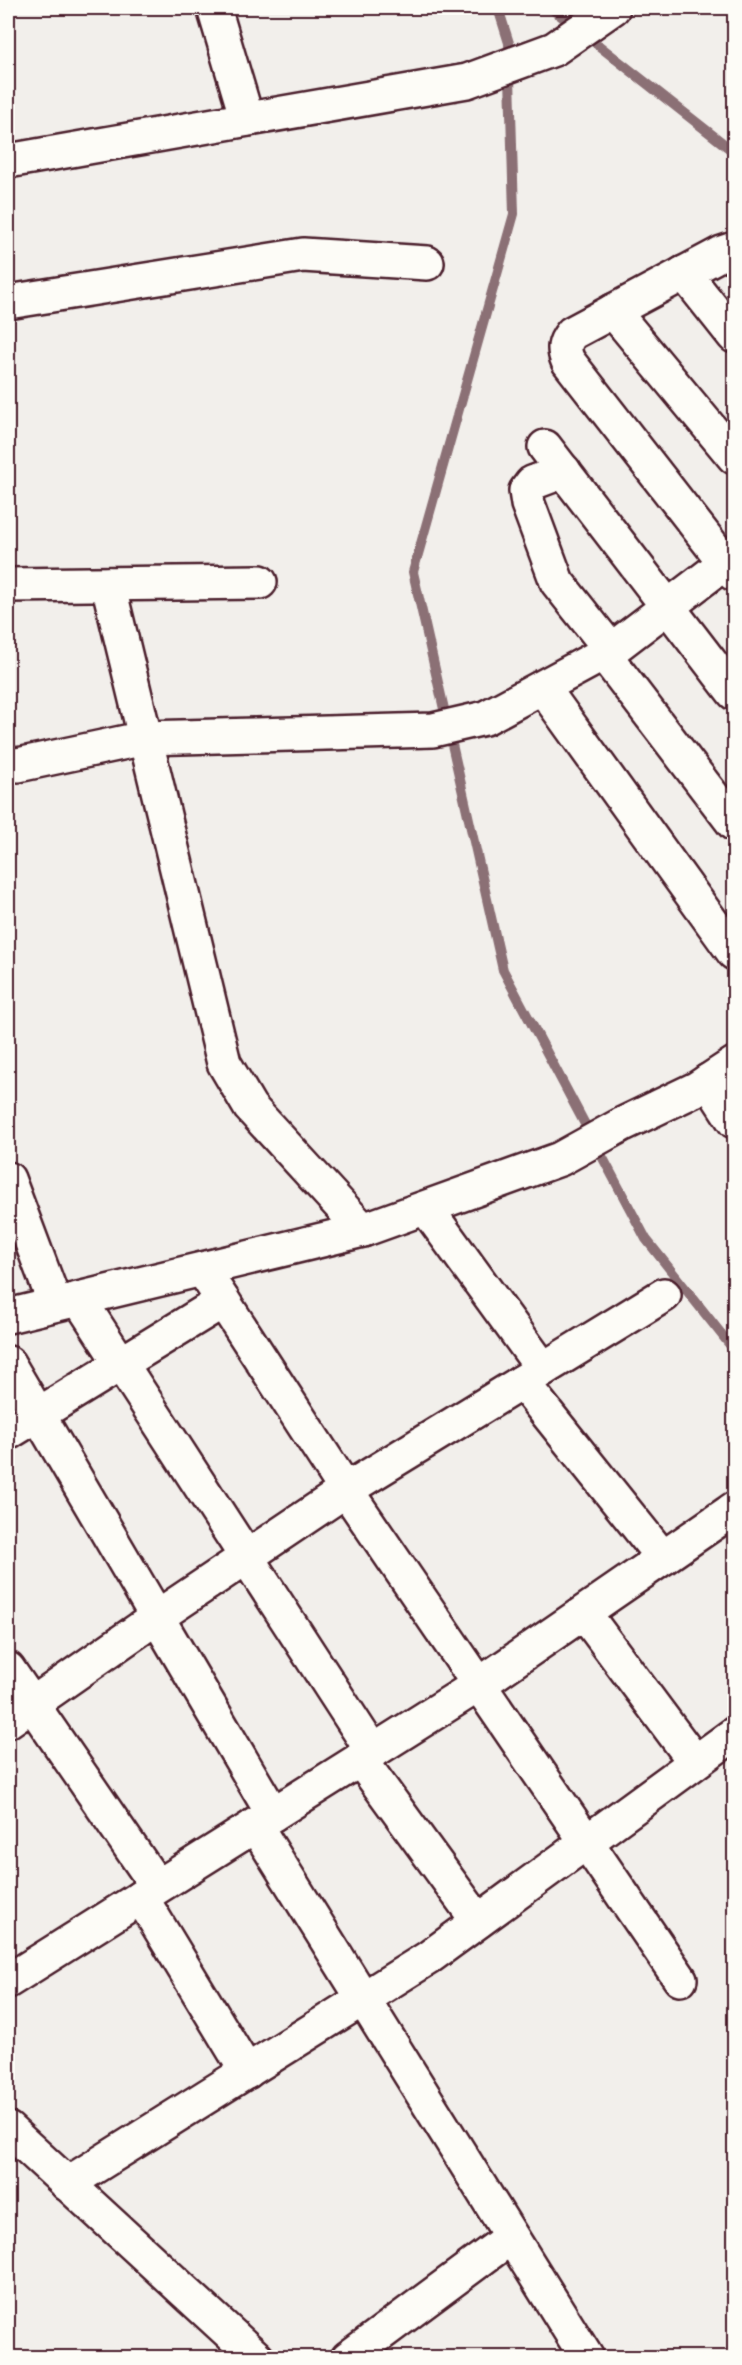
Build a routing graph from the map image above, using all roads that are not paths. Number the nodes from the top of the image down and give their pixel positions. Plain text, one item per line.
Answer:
1 (214, 8) edge
2 (613, 8) edge
3 (247, 119) junction
4 (8, 161) edge
5 (735, 249) edge
6 (427, 263) dead end
7 (684, 273) junction
8 (8, 302) edge
9 (613, 311) junction
10 (735, 336) edge
11 (735, 457) edge
12 (732, 565) edge
13 (260, 582) dead end
14 (108, 584) junction
15 (8, 585) edge
16 (668, 608) junction
17 (608, 652) junction
18 (543, 688) junction
19 (735, 693) edge
20 (145, 738) junction
21 (8, 764) edge
22 (735, 824) edge
23 (735, 953) edge
24 (721, 1072) edge
25 (735, 1122) edge
26 (8, 1179) edge
27 (426, 1208) junction
28 (363, 1230) junction
29 (202, 1270) junction
30 (664, 1295) dead end
31 (223, 1301) junction
32 (67, 1302) junction
33 (8, 1316) edge
34 (8, 1363) edge
35 (120, 1363) junction
36 (532, 1376) junction
37 (38, 1414) junction
38 (8, 1433) edge
39 (346, 1490) junction
40 (735, 1509) edge
41 (246, 1557) junction
42 (663, 1558) junction
43 (584, 1613) junction
44 (157, 1617) junction
45 (8, 1669) edge
46 (480, 1684) junction
47 (20, 1713) edge
48 (735, 1734) edge
49 (366, 1755) junction
50 (695, 1762) junction
51 (264, 1820) junction
52 (587, 1840) junction
53 (149, 1892) junction
54 (478, 1921) junction
55 (680, 1979) dead end
56 (8, 1980) edge
57 (362, 2000) junction
58 (247, 2072) junction
59 (8, 2129) edge
60 (67, 2184) junction
61 (511, 2237) junction
62 (257, 2358) edge
63 (348, 2358) edge
64 (587, 2358) edge

1 - 3 street
2 - 3 street
3 - 4 street
5 - 7 street
6 - 8 street
7 - 9 street
7 - 10 street
9 - 11 street
9 - 12 street
12 - 16 street
13 - 14 street
14 - 15 street
14 - 20 street
16 - 17 street
16 - 17 street
16 - 19 street
17 - 18 street
17 - 22 street
18 - 20 street
18 - 23 street
20 - 21 street
20 - 28 street
24 - 25 street
24 - 27 street
26 - 32 street
27 - 28 street
27 - 36 street
28 - 29 street
29 - 31 street
29 - 32 street
30 - 36 street
31 - 35 street
31 - 39 street
32 - 33 street
32 - 35 street
34 - 37 street
35 - 37 street
35 - 41 street
36 - 39 street
36 - 42 street
37 - 38 street
37 - 44 street
39 - 41 street
39 - 46 street
40 - 42 street
41 - 44 street
41 - 49 street
42 - 43 street
43 - 46 street
43 - 50 street
44 - 47 street
44 - 51 street
45 - 47 street
46 - 49 street
46 - 52 street
47 - 53 street
48 - 50 street
49 - 51 street
49 - 54 street
50 - 52 street
51 - 53 street
51 - 57 street
52 - 54 street
52 - 55 street
53 - 56 street
53 - 58 street
54 - 57 street
57 - 58 street
57 - 61 street
58 - 60 street
59 - 60 street
60 - 62 street
61 - 63 street
61 - 64 street

